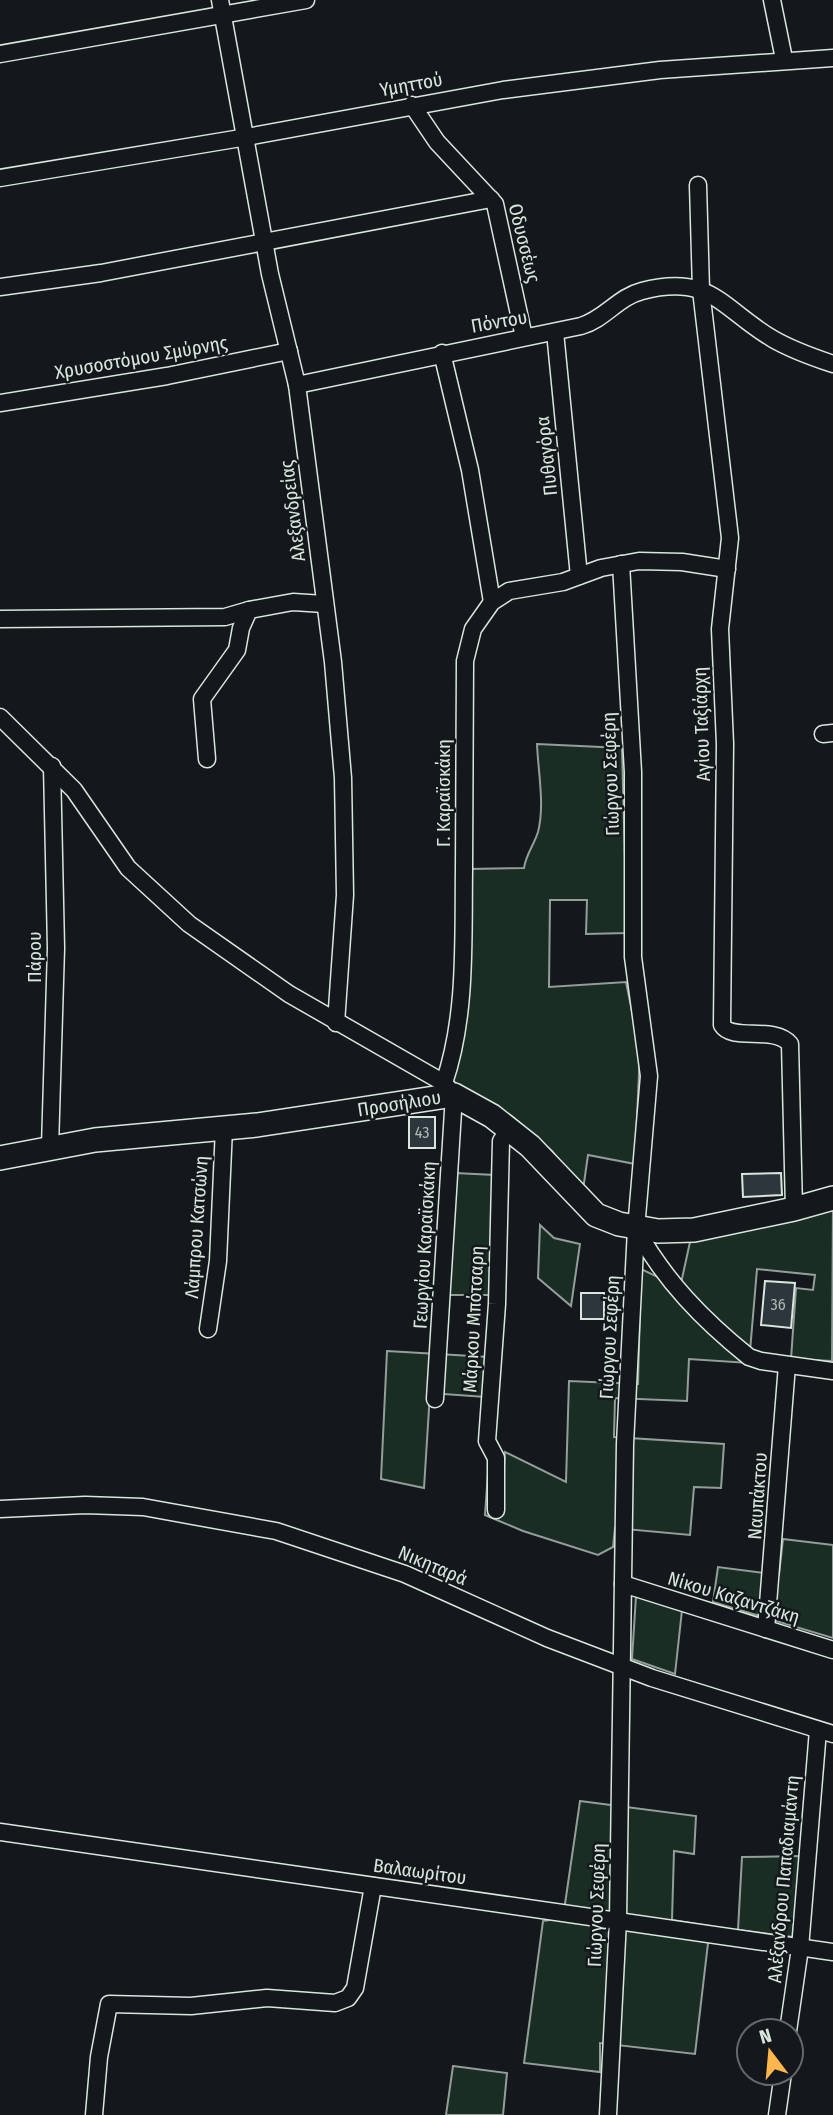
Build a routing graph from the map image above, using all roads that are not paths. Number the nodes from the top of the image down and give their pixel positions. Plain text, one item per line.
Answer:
1 (306, 0) edge
2 (772, 0) edge
3 (222, 7) edge
4 (0, 54) edge
5 (833, 58) edge
6 (783, 60) junction
7 (412, 105) junction
8 (247, 137) junction
9 (0, 178) edge
10 (698, 185) dead end
11 (491, 200) junction
12 (264, 241) junction
13 (0, 287) edge
14 (702, 290) junction
15 (555, 332) junction
16 (524, 337) junction
17 (289, 351) junction
18 (442, 353) junction
19 (833, 365) edge
20 (297, 386) junction
21 (0, 403) edge
22 (621, 564) junction
23 (727, 569) junction
24 (579, 576) junction
25 (492, 602) junction
26 (324, 604) junction
27 (249, 610) junction
28 (0, 619) edge
29 (0, 716) edge
30 (207, 759) dead end
31 (52, 766) junction
32 (336, 1023) junction
33 (449, 1089) junction
34 (224, 1128) junction
35 (509, 1130) junction
36 (50, 1147) junction
37 (0, 1158) edge
38 (833, 1198) edge
39 (794, 1209) junction
40 (636, 1229) junction
41 (208, 1329) dead end
42 (787, 1365) junction
43 (833, 1371) edge
44 (435, 1399) dead end
45 (0, 1509) edge
46 (496, 1510) dead end
47 (623, 1584) junction
48 (766, 1629) junction
49 (833, 1650) edge
50 (621, 1666) junction
51 (826, 1732) edge
52 (0, 1832) edge
53 (373, 1886) junction
54 (618, 1920) junction
55 (800, 1948) junction
56 (833, 1952) edge
57 (790, 2017) edge
58 (781, 2087) edge
59 (94, 2115) edge
60 (608, 2115) edge
61 (777, 2115) edge

1 - 3 street
2 - 6 street
3 - 4 street
3 - 8 street, Αλεξανδρείας
5 - 6 street, Υμηττού
6 - 7 street, Υμηττού
7 - 8 street, Υμηττού
7 - 11 street, Οδυσσέως
8 - 9 street, Υμηττού
8 - 12 street, Αλεξανδρείας
10 - 14 street, Αγίου Ταξιάρχη
11 - 12 street
11 - 16 street, Οδυσσέως
12 - 13 street
12 - 17 street, Αλεξανδρείας
14 - 15 street, Πόντου
14 - 19 street
14 - 23 street, Αγίου Ταξιάρχη
15 - 16 street, Πόντου
15 - 24 street, Πυθαγόρα
16 - 18 street, Πόντου
17 - 20 street, Αλεξανδρείας
17 - 21 street, Χρυσοστόμου Σμύρνης
18 - 20 street, Πόντου
18 - 25 street
20 - 26 street, Αλεξανδρείας
22 - 23 street
22 - 24 street
22 - 40 street, Γιώργου Σεφέρη
23 - 39 street, Αγίου Ταξιάρχη
24 - 25 street
25 - 33 street, Γ. Καραϊσκάκη
26 - 27 street
26 - 32 street, Αλεξανδρείας
27 - 28 street
27 - 30 street
29 - 31 street
31 - 32 street
31 - 36 street, Πάρου
32 - 33 street
33 - 34 street, Προσήλιου
33 - 35 street, Προσήλιου
33 - 44 street, Γεωργίου Καραϊσκάκη
34 - 36 street, Προσήλιου
34 - 41 street, Λάμπρου Κατσώνη
35 - 40 street, Προσήλιου
35 - 46 street, Μάρκου Μπότσαρη
36 - 37 street, Προσήλιου
38 - 39 street, Προσήλιου
39 - 40 street, Προσήλιου
40 - 42 street
40 - 47 street, Γιώργου Σεφέρη
42 - 43 street
42 - 48 street, Ναυπάκτου
45 - 50 street, Νικηταρά
47 - 48 street, Νίκου Καζαντζάκη
47 - 50 street, Γιώργου Σεφέρη
48 - 49 street, Νίκου Καζαντζάκη
50 - 51 street, Νικηταρά
50 - 54 street, Γιώργου Σεφέρη
51 - 55 street, Αλέξανδρου Παπαδιαμάντη
52 - 53 street, Βαλαωρίτου
53 - 54 street, Βαλαωρίτου
53 - 59 street
54 - 55 street, Βαλαωρίτου
54 - 60 street, Γιώργου Σεφέρη
55 - 56 street, Βαλαωρίτου
55 - 57 street, Αλέξανδρου Παπαδιαμάντη
58 - 61 street

